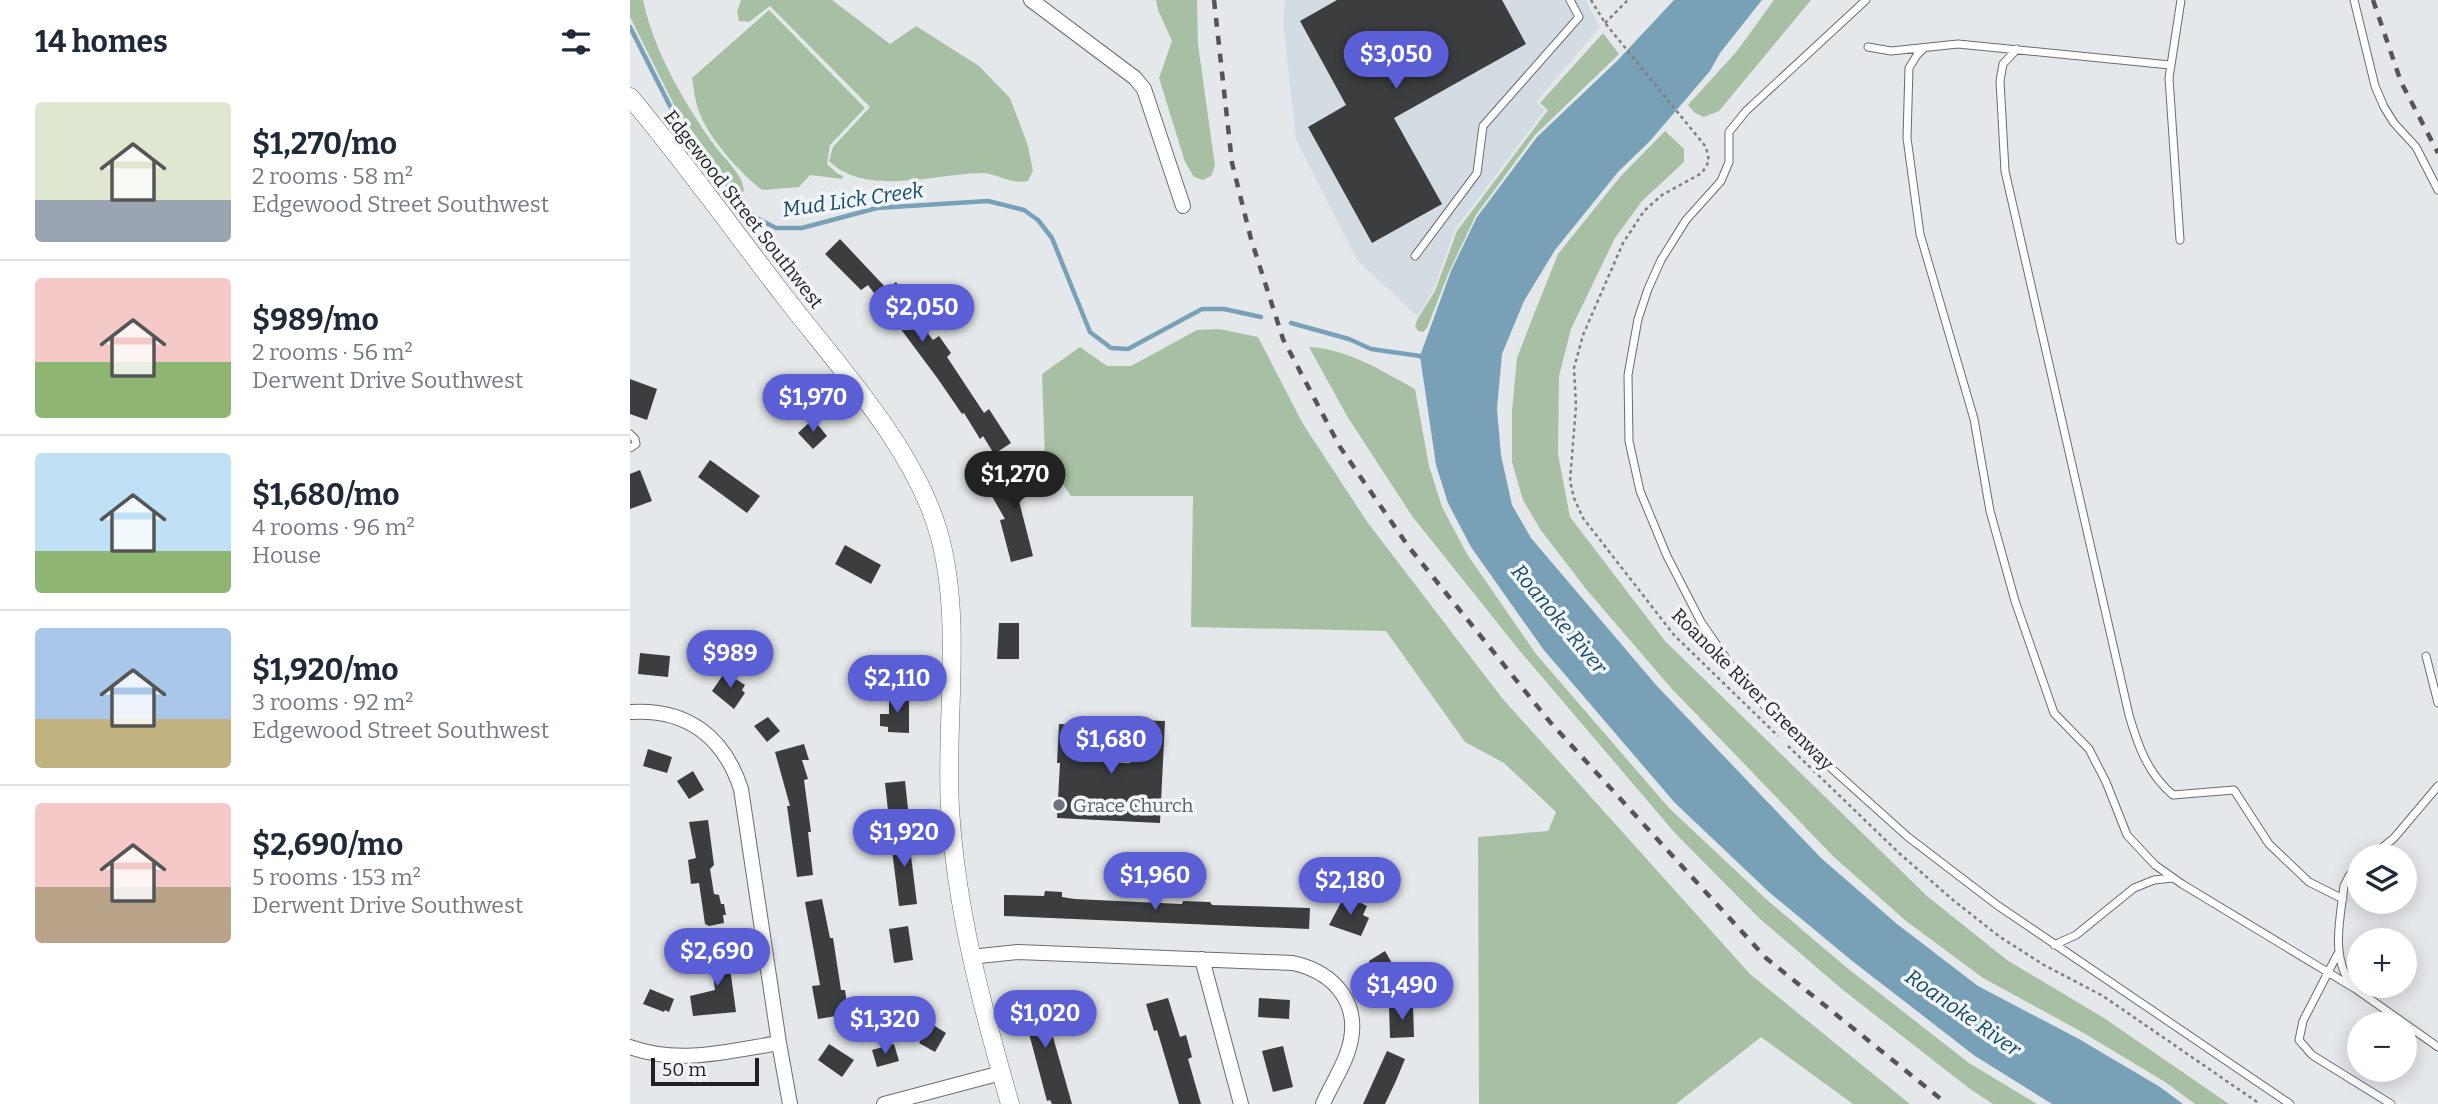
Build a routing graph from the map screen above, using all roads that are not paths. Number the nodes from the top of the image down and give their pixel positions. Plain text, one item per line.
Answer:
1 (1031, 0) edge
2 (1570, 0) edge
3 (1866, 0) edge
4 (2181, 0) edge
5 (2354, 0) edge
6 (1868, 47) dead end
7 (1924, 48) junction
8 (2017, 49) junction
9 (2170, 65) junction
10 (630, 97) edge
11 (2438, 190) edge
12 (1183, 206) dead end
13 (2180, 240) dead end
14 (1415, 256) dead end
15 (630, 434) edge
16 (630, 447) edge
17 (2426, 656) dead end
18 (2438, 703) edge
19 (630, 712) edge
20 (2438, 786) edge
21 (2387, 844) edge
22 (2174, 878) junction
23 (2347, 878) edge
24 (2343, 899) junction
25 (2054, 945) junction
26 (2338, 954) junction
27 (970, 957) junction
28 (1202, 959) junction
29 (2329, 973) junction
30 (2347, 979) edge
31 (2347, 984) edge
32 (2368, 998) edge
33 (779, 1043) junction
34 (630, 1047) edge
35 (2438, 1047) edge
36 (1001, 1073) junction
37 (790, 1104) edge
38 (884, 1104) edge
39 (1010, 1104) edge
40 (1241, 1104) edge
41 (1323, 1104) edge
42 (2290, 1104) edge
43 (2391, 1104) edge

1 - 12 street
2 - 14 lane
3 - 25 lane
4 - 9 lane
5 - 11 lane
6 - 7 lane
7 - 8 lane
7 - 22 lane
8 - 9 lane
8 - 24 lane
9 - 13 lane
10 - 27 street, Edgewood Street Southwest
15 - 16 lane
17 - 18 lane
19 - 33 street
20 - 21 lane
22 - 25 lane
22 - 29 lane
23 - 24 lane
24 - 26 lane
25 - 42 lane
26 - 29 lane
26 - 30 lane
27 - 28 street
27 - 36 street, Edgewood Street Southwest
28 - 40 street
28 - 41 street
29 - 31 lane
29 - 43 lane
32 - 35 lane
33 - 34 street
33 - 37 street
36 - 38 street
36 - 39 street, Edgewood Street Southwest

